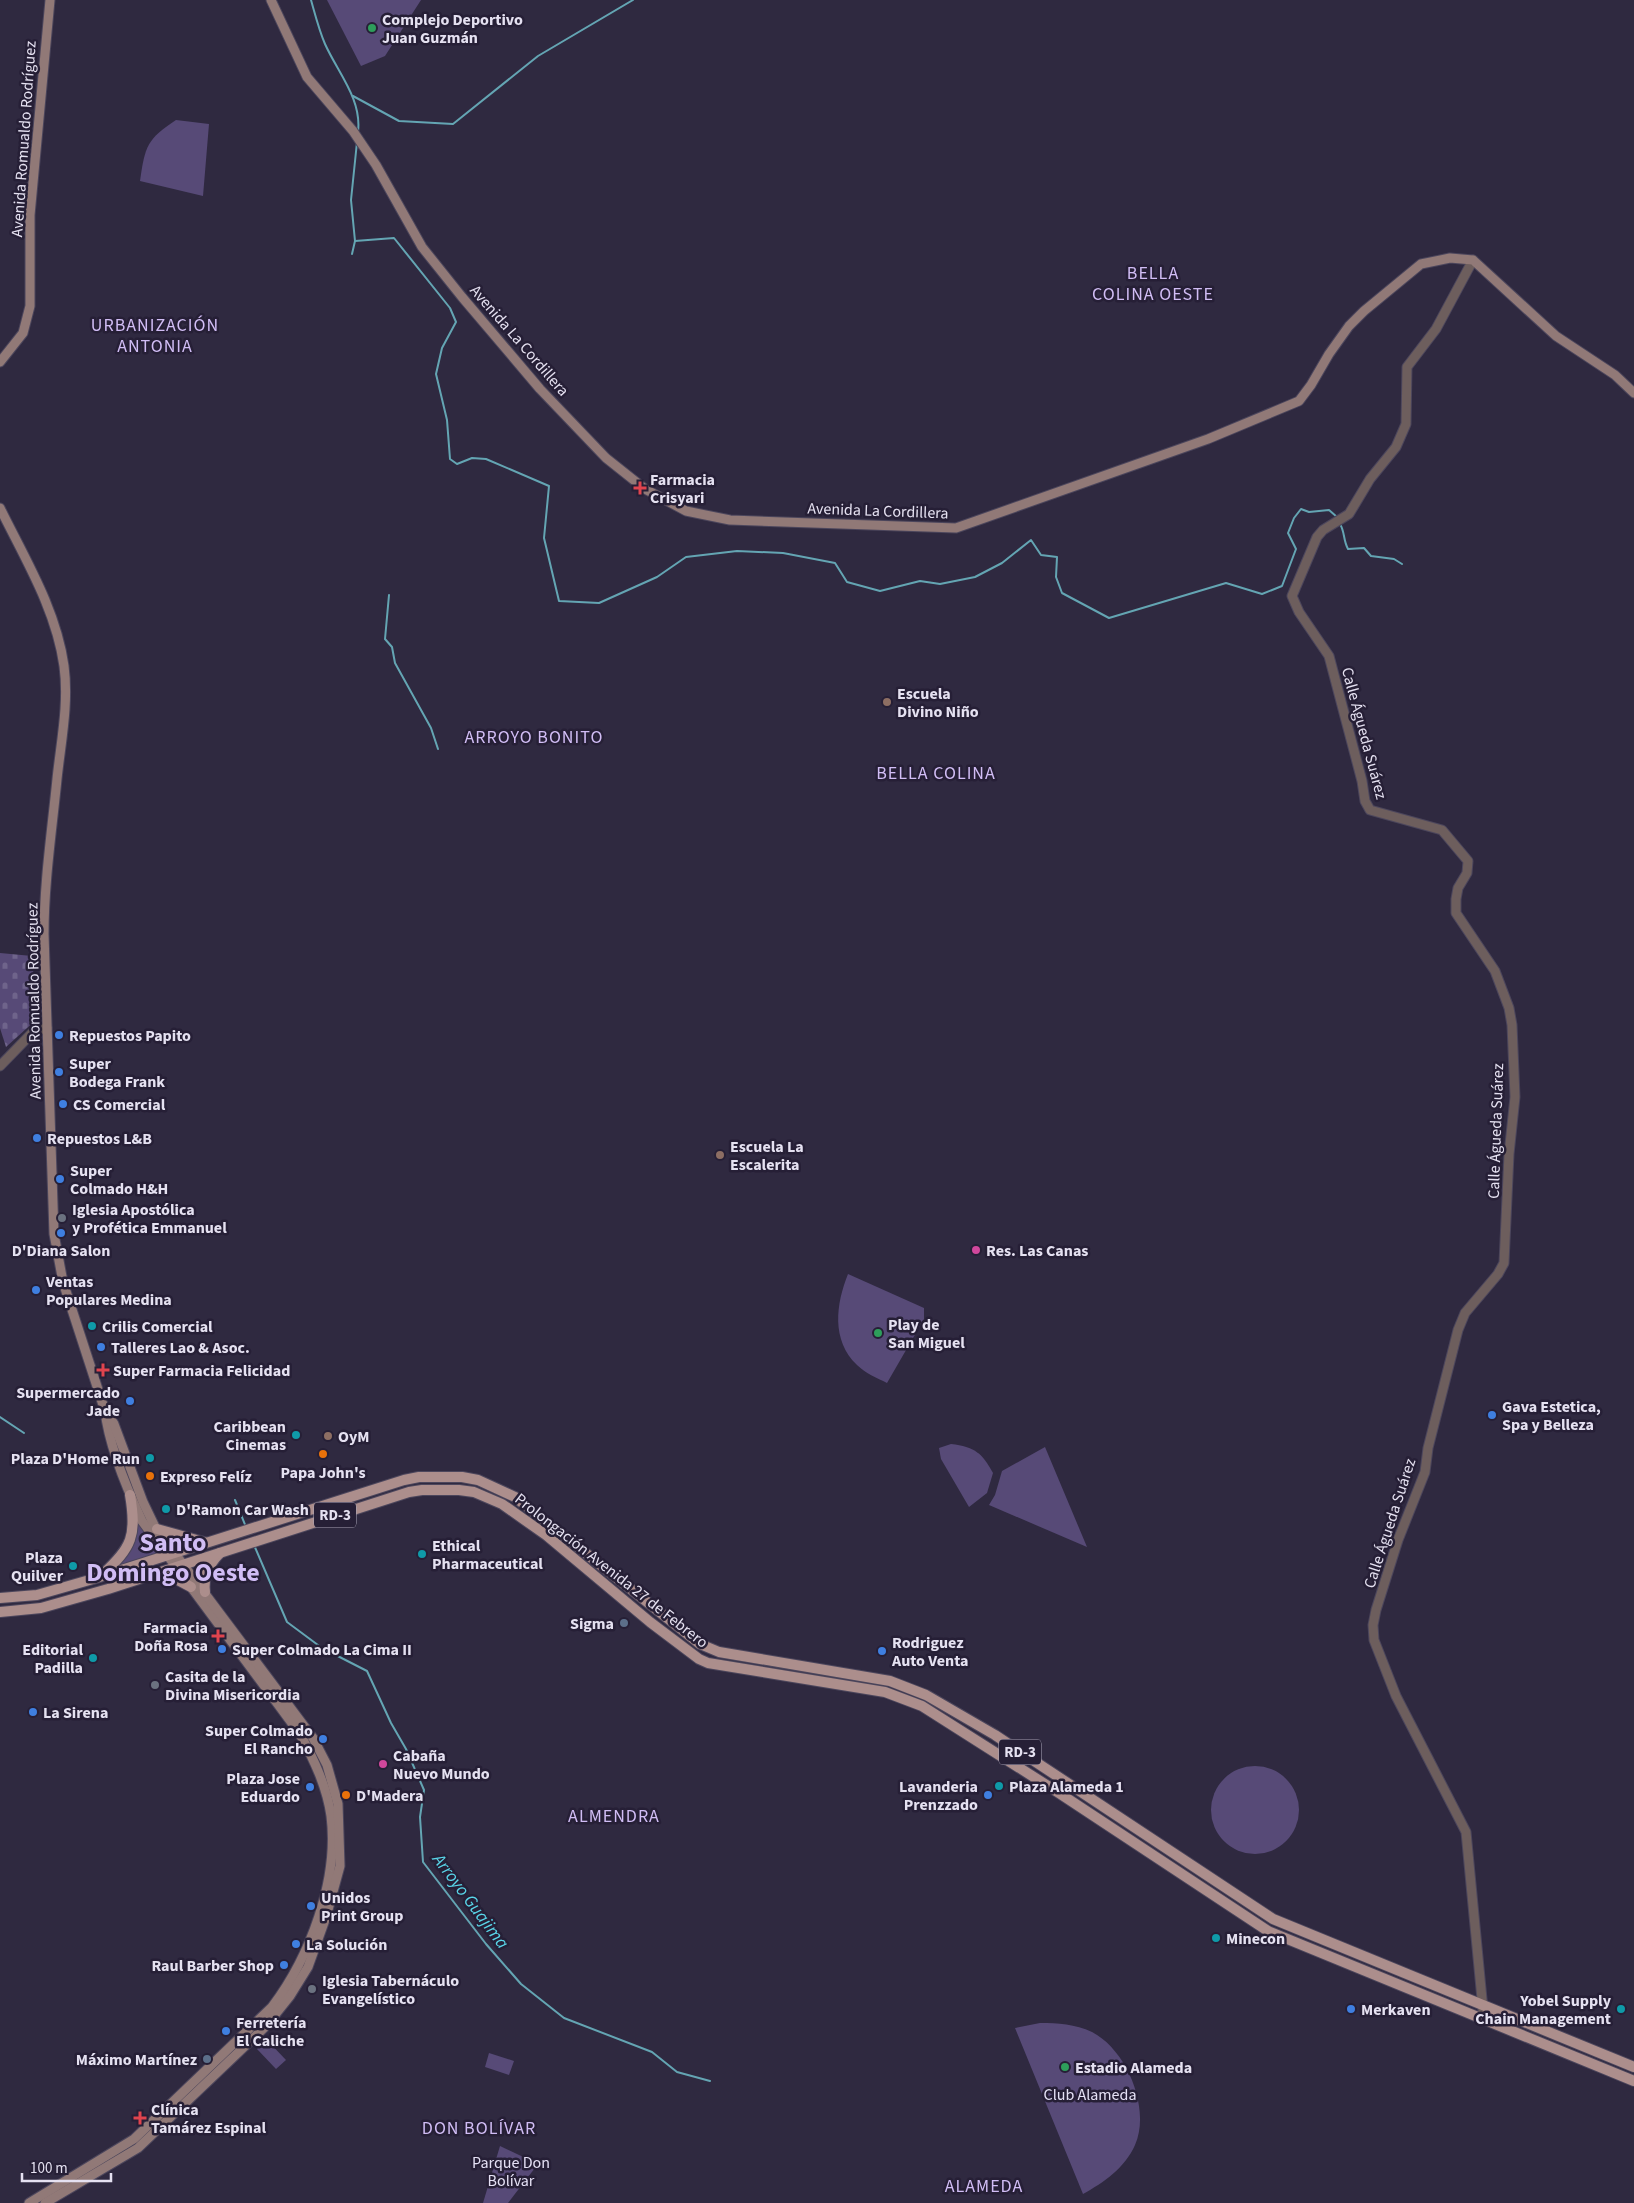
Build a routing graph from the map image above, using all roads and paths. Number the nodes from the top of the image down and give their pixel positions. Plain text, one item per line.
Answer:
1 (50, 0) edge
2 (271, 0) edge
3 (1472, 260) junction
4 (0, 362) edge
5 (1634, 392) edge
6 (0, 508) edge
7 (47, 1028) junction
8 (0, 1066) edge
9 (105, 1411) junction
10 (130, 1495) junction
11 (157, 1529) junction
12 (208, 1542) junction
13 (222, 1551) junction
14 (170, 1554) junction
15 (179, 1566) junction
16 (146, 1576) junction
17 (100, 1577) junction
18 (191, 1587) junction
19 (204, 1592) junction
20 (0, 1598) edge
21 (0, 1612) edge
22 (1482, 2004) junction
23 (1484, 2020) junction
24 (1634, 2067) edge
25 (1634, 2081) edge
26 (28, 2203) edge
27 (45, 2203) edge

1 - 4 main road, Avenida Romualdo Rodríguez
2 - 3 main road, Avenida La Cordillera
3 - 5 main road
3 - 22 street, Calle Águeda Suárez
6 - 7 main road, Avenida Romualdo Rodríguez
7 - 8 street
7 - 9 main road, Avenida Romualdo Rodríguez
9 - 10 main road, Avenida Romualdo Rodríguez
9 - 11 main road, Avenida Romualdo Rodríguez
10 - 14 main road, Avenida Romualdo Rodríguez
10 - 17 main road
11 - 12 main road
11 - 14 main road, Avenida Romualdo Rodríguez
12 - 14 main road, Prolongación Avenida 27 de Febrero / RD-3
12 - 22 main road, Prolongación Avenida 27 de Febrero / RD-3
13 - 15 main road, Prolongación Avenida 27 de Febrero / RD-3
13 - 19 main road
13 - 23 main road, Prolongación Avenida 27 de Febrero / RD-3
14 - 15 main road
14 - 17 main road, Prolongación Avenida 27 de Febrero / RD-3
15 - 16 main road, Prolongación Avenida 27 de Febrero / RD-3
15 - 18 main road
15 - 19 main road
16 - 18 main road
16 - 21 main road, Prolongación Avenida 27 de Febrero / RD-3
17 - 20 main road, Prolongación Avenida 27 de Febrero / RD-3
18 - 26 main road
19 - 27 main road
22 - 23 street, Calle Águeda Suárez
22 - 24 main road, Prolongación Avenida 27 de Febrero / RD-3
23 - 25 main road, Prolongación Avenida 27 de Febrero / RD-3

